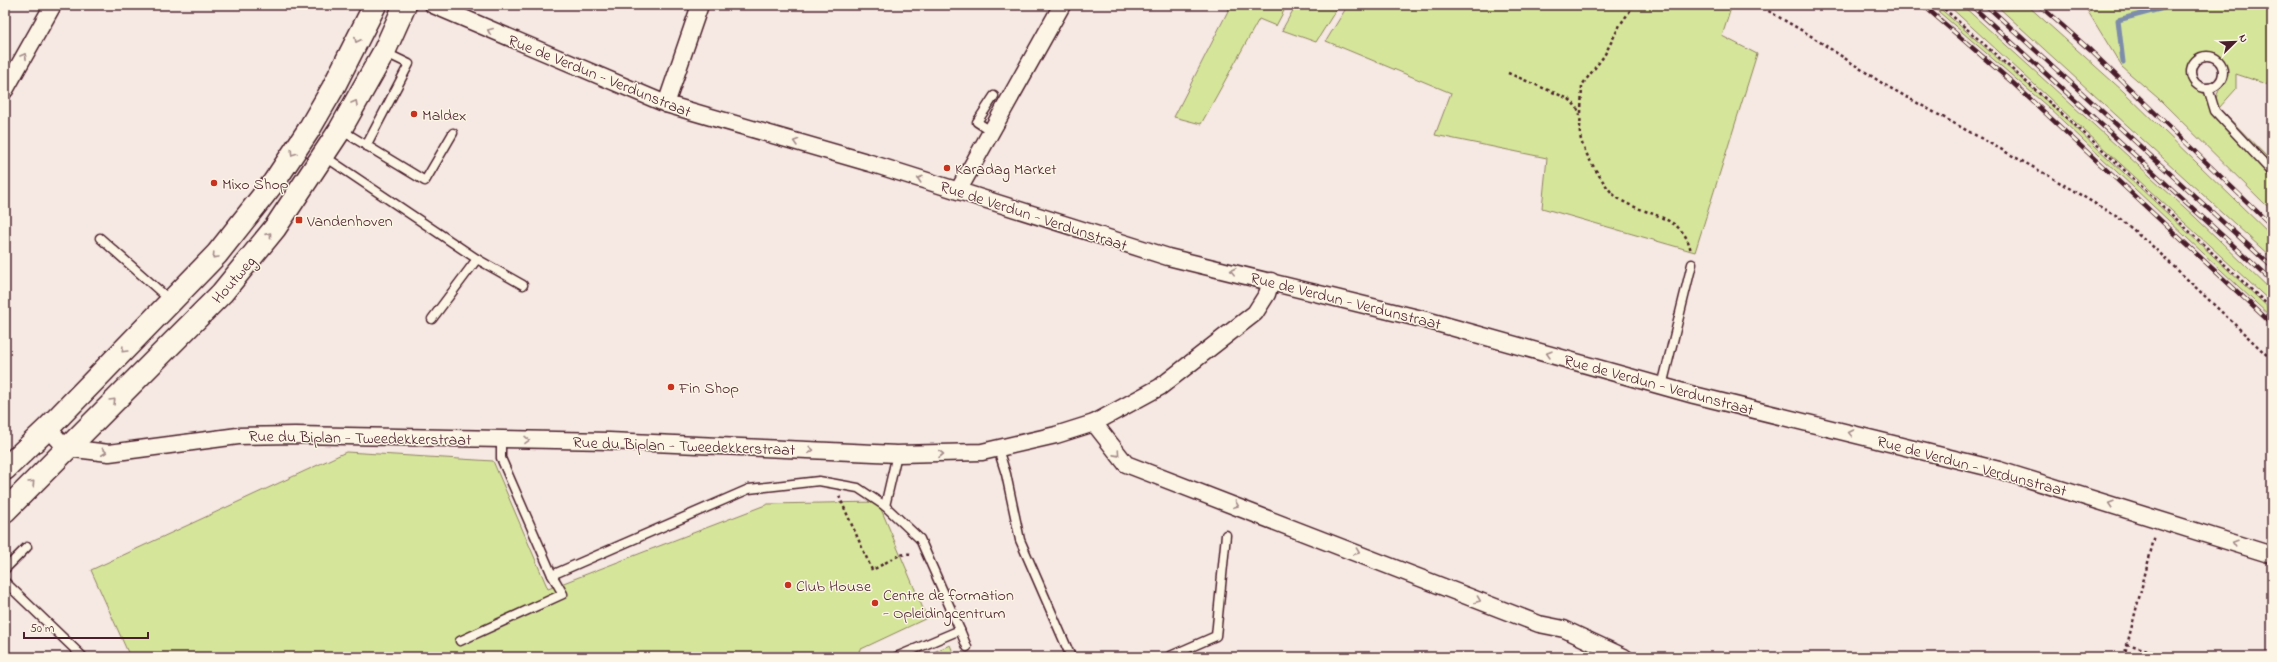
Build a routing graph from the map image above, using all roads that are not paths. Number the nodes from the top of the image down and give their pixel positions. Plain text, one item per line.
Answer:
1 (53, 5) edge
2 (375, 5) edge
3 (406, 5) edge
4 (700, 5) edge
5 (1062, 5) edge
6 (440, 7) edge
7 (384, 52) junction
8 (2208, 88) junction
9 (5, 90) edge
10 (994, 96) dead end
11 (666, 104) junction
12 (340, 130) junction
13 (990, 131) junction
14 (454, 132) dead end
15 (366, 146) junction
16 (324, 156) junction
17 (2272, 172) edge
18 (958, 191) junction
19 (100, 238) dead end
20 (477, 259) junction
21 (1692, 264) road end
22 (1271, 281) junction
23 (523, 286) dead end
24 (171, 301) junction
25 (432, 319) dead end
26 (1662, 386) junction
27 (1094, 423) junction
28 (48, 428) junction
29 (501, 439) junction
30 (66, 448) junction
31 (998, 450) junction
32 (898, 454) junction
33 (8, 466) edge
34 (885, 506) junction
35 (5, 510) edge
36 (1226, 535) dead end
37 (27, 547) dead end
38 (2272, 555) edge
39 (5, 569) edge
40 (552, 575) junction
41 (5, 582) edge
42 (960, 630) junction
43 (460, 641) dead end
44 (967, 647) dead end
45 (83, 657) edge
46 (896, 657) edge
47 (1071, 657) edge
48 (1168, 657) edge
49 (1624, 657) edge

9 -> 1 street
2 -> 24 main road, Houtweg
3 - 7 main road, Houtweg
4 - 11 street
5 - 13 street
11 -> 6 street, Rue de Verdun - Verdunstraat
12 -> 7 main road, Houtweg
7 - 15 lane
8 - 8 lane
8 - 17 lane
10 - 13 lane
18 -> 11 street, Rue de Verdun - Verdunstraat
12 - 15 lane
12 - 16 main road, Houtweg
13 - 18 street
14 - 15 lane
16 - 20 lane
30 -> 16 main road, Houtweg
22 -> 18 street, Rue de Verdun - Verdunstraat
19 - 24 lane
20 - 23 lane
20 - 25 lane
21 - 26 lane
26 -> 22 street, Rue de Verdun - Verdunstraat
22 - 27 street, Rue du Biplan - Tweedekkerstraat
24 -> 28 main road, Houtweg
38 -> 26 street, Rue de Verdun - Verdunstraat
27 - 31 street, Rue du Biplan - Tweedekkerstraat
27 -> 49 street
28 - 30 street
28 - 33 main road, Houtweg
30 -> 29 street, Rue du Biplan - Tweedekkerstraat
29 -> 32 street, Rue du Biplan - Tweedekkerstraat
29 - 40 lane
35 -> 30 main road, Houtweg
32 -> 31 street, Rue du Biplan - Tweedekkerstraat
31 - 47 lane
32 - 34 lane
34 - 40 lane
34 - 42 lane
36 - 48 lane
37 - 39 lane
40 - 43 lane
41 - 45 lane
42 - 44 lane
42 - 46 lane

